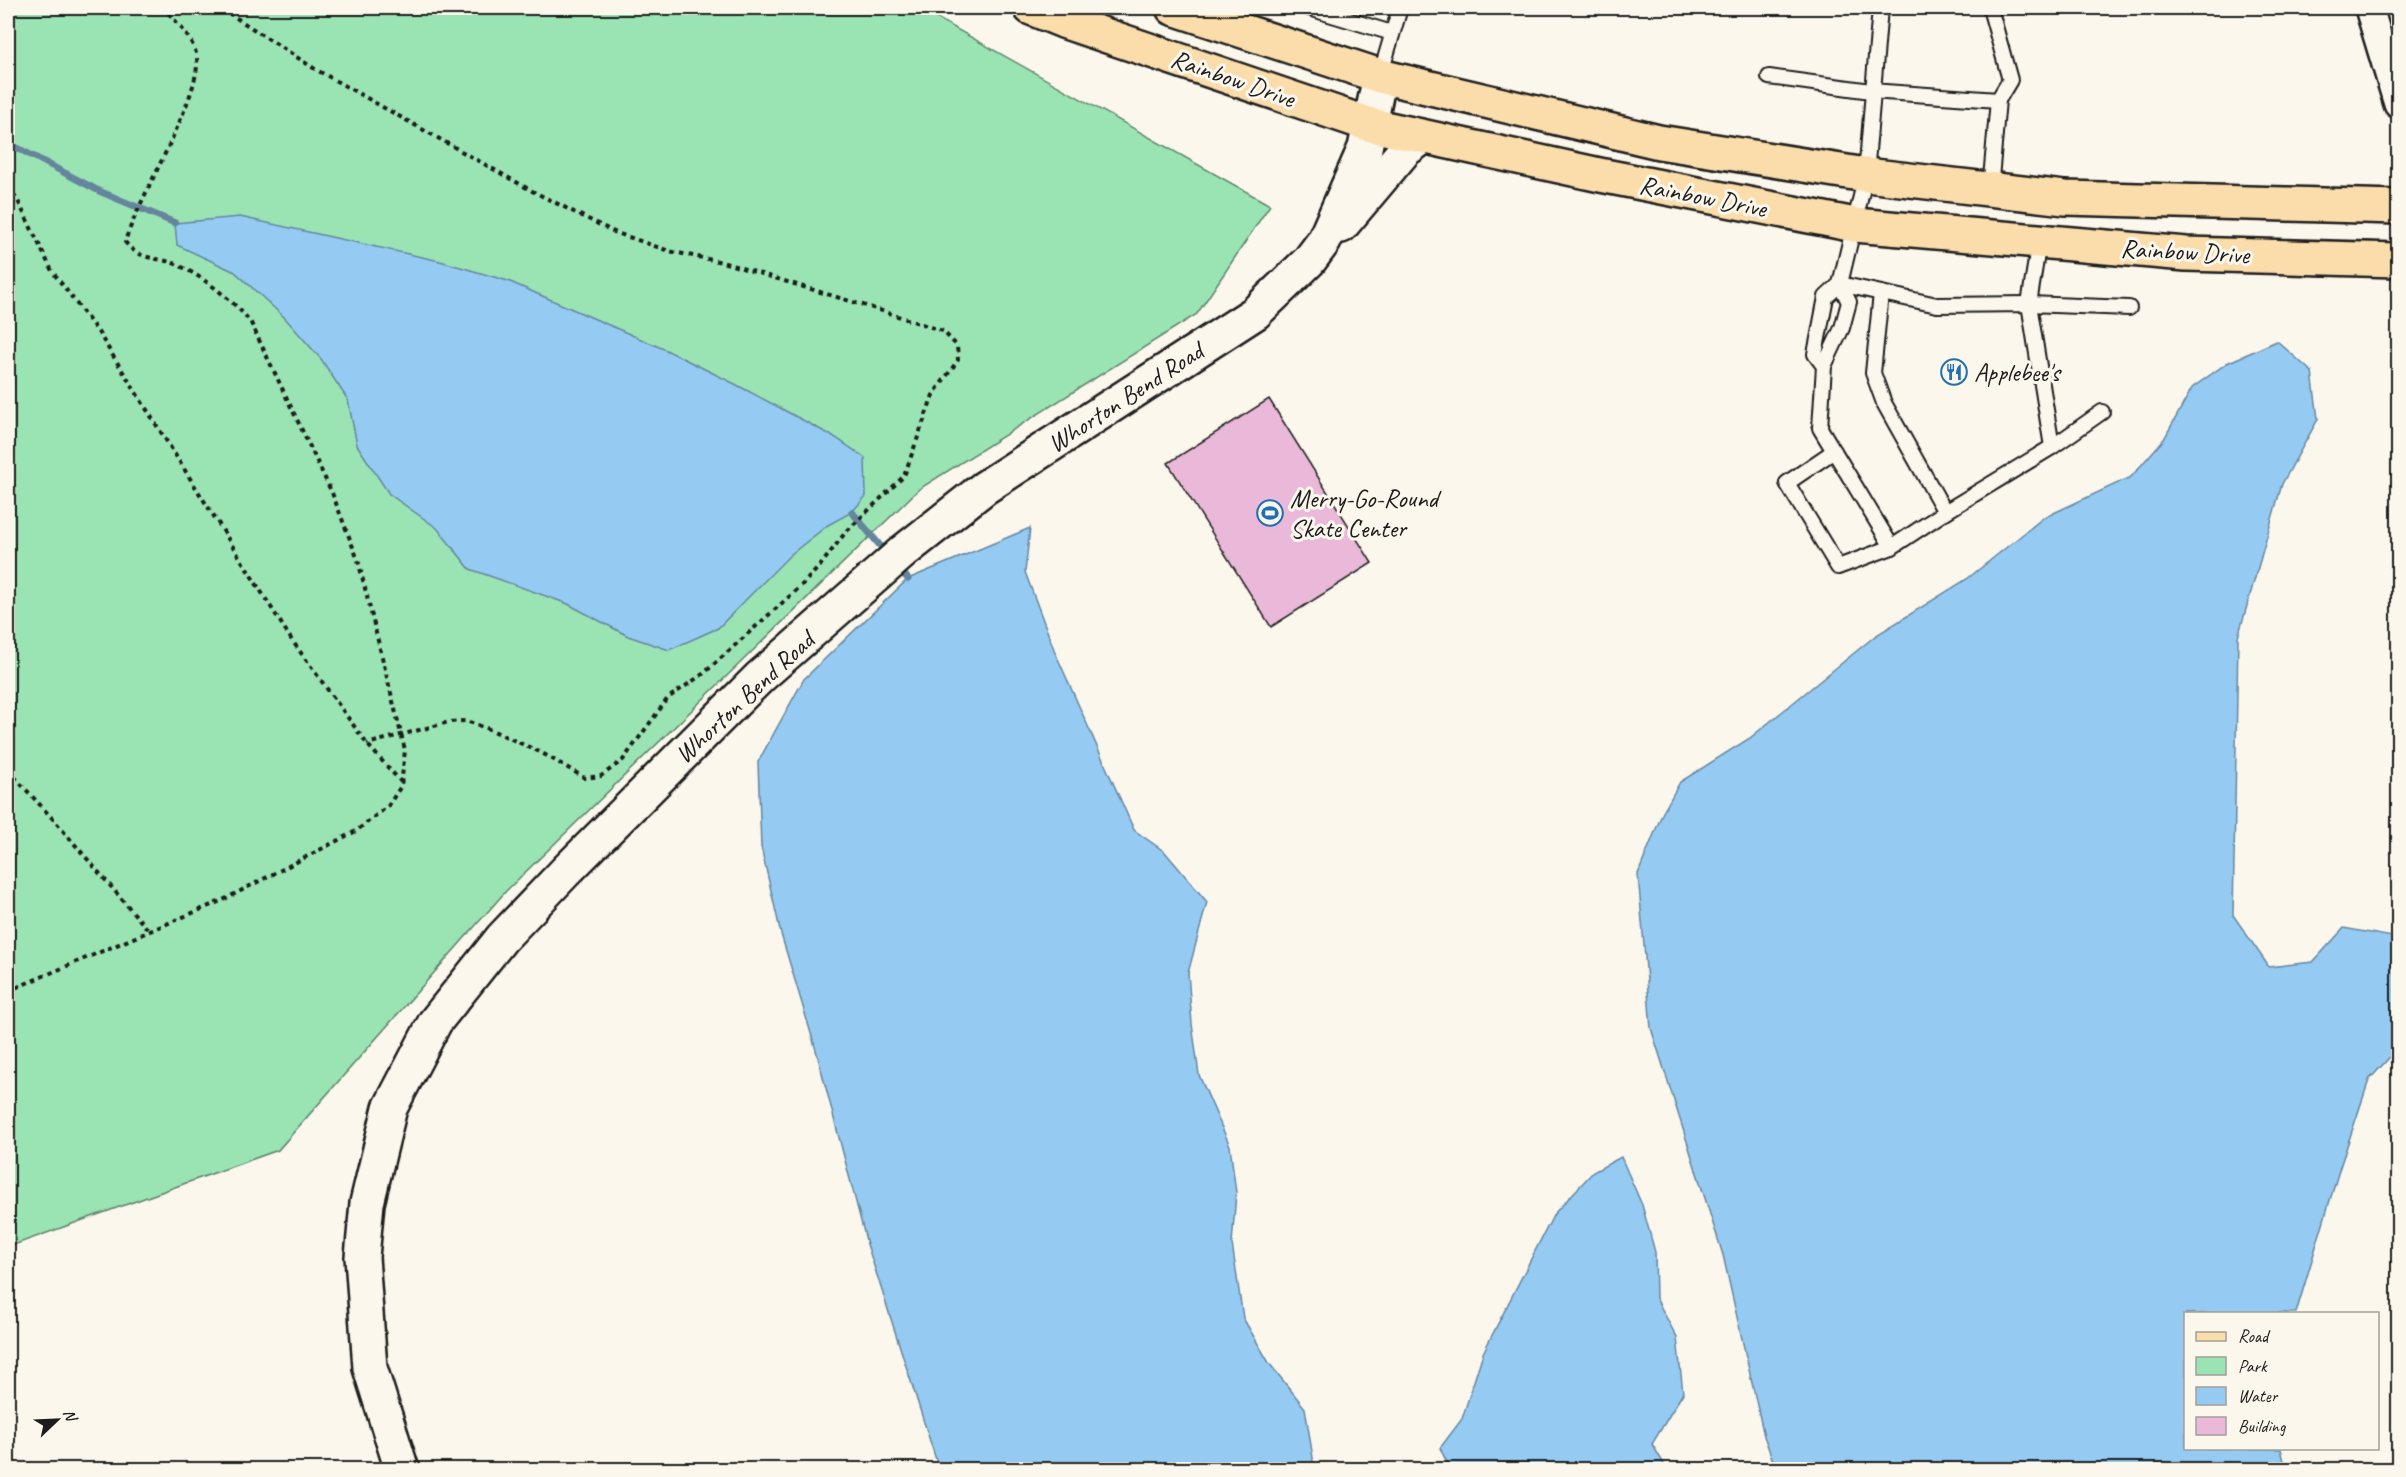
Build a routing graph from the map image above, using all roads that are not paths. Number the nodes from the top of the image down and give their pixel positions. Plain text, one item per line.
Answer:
1 (1031, 8) edge
2 (1173, 8) edge
3 (1309, 8) edge
4 (1400, 8) edge
5 (1880, 8) edge
6 (1990, 8) edge
7 (2369, 8) edge
8 (1331, 11) edge
9 (1226, 16) edge
10 (1392, 33) junction
11 (1380, 76) junction
12 (1769, 77) dead end
13 (1871, 91) junction
14 (1998, 100) junction
15 (2398, 104) edge
16 (1371, 125) junction
17 (1423, 137) junction
18 (1866, 175) junction
19 (1990, 190) junction
20 (2398, 207) edge
21 (1855, 225) junction
22 (1324, 241) junction
23 (2039, 241) junction
24 (2398, 260) edge
25 (1840, 284) junction
26 (1881, 293) junction
27 (2029, 304) junction
28 (2129, 308) dead end
29 (1824, 366) junction
30 (2102, 412) dead end
31 (2052, 447) junction
32 (1834, 451) junction
33 (1945, 512) junction
34 (1892, 547) junction
35 (402, 1470) edge

1 - 16 main road, Rainbow Drive
2 - 9 main road, Rainbow Drive
3 - 8 lane
4 - 10 lane
5 - 13 lane
6 - 14 lane
7 - 15 street
8 - 10 lane
9 - 11 main road, Rainbow Drive
10 - 11 lane
11 - 16 main road, Whorton Bend Road
11 - 18 main road, Rainbow Drive
12 - 13 lane
13 - 14 lane
13 - 18 lane
14 - 19 lane
16 - 17 main road, Rainbow Drive
16 - 22 main road, Whorton Bend Road
17 - 21 main road, Rainbow Drive
17 - 22 main road
18 - 19 main road, Rainbow Drive
18 - 21 lane
19 - 20 main road, Rainbow Drive
21 - 23 main road, Rainbow Drive
21 - 25 lane
22 - 35 main road, Whorton Bend Road
23 - 24 main road, Rainbow Drive
23 - 27 lane
25 - 26 lane
25 - 29 lane
25 - 29 lane
26 - 27 lane
26 - 33 lane
27 - 28 lane
27 - 31 lane
29 - 32 lane
30 - 31 lane
31 - 33 lane
32 - 34 lane
32 - 34 lane
33 - 34 lane

